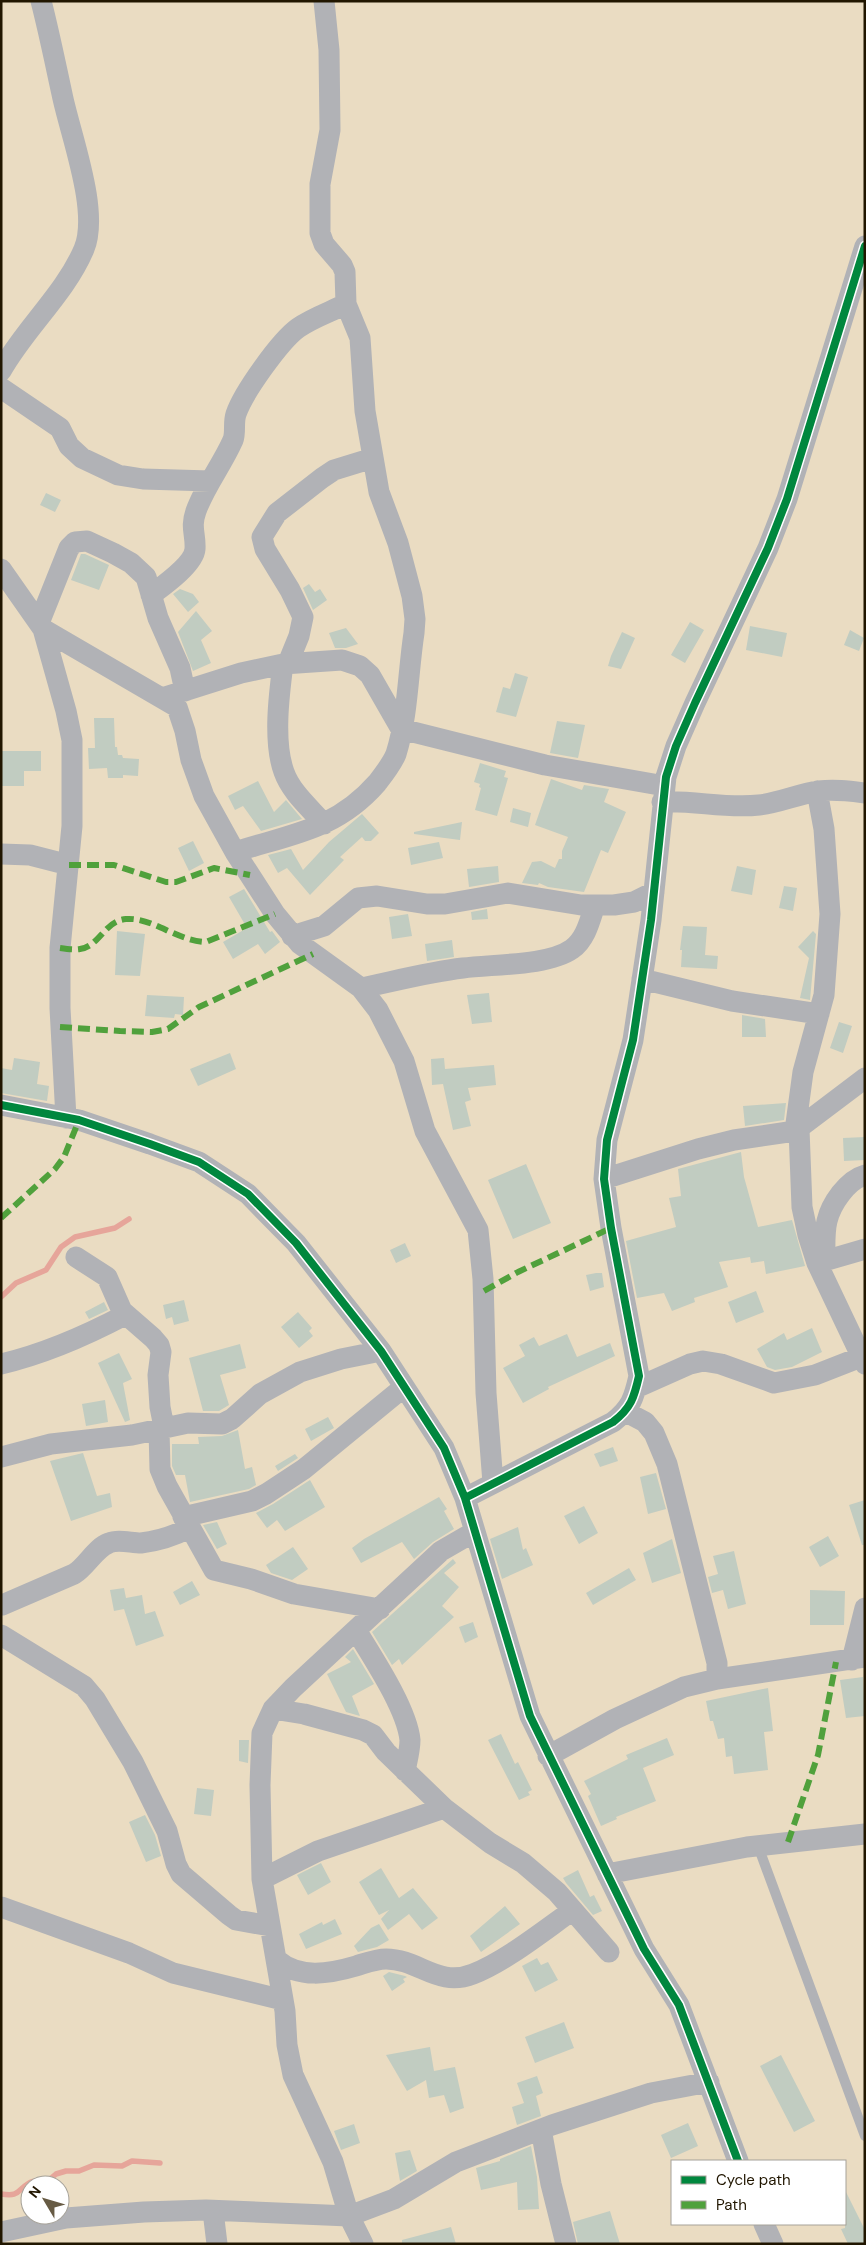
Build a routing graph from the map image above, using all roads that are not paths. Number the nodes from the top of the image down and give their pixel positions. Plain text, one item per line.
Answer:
1 (41, 1) edge
2 (324, 1) edge
3 (865, 246) edge
4 (346, 304) junction
5 (1, 371) edge
6 (1, 388) edge
7 (373, 458) junction
8 (210, 481) junction
9 (1, 568) edge
10 (152, 595) junction
11 (41, 626) junction
12 (286, 663) junction
13 (185, 691) junction
14 (162, 698) junction
15 (401, 729) junction
16 (817, 791) junction
17 (865, 793) edge
18 (664, 794) junction
19 (324, 824) junction
20 (235, 852) junction
21 (1, 854) edge
22 (69, 865) junction
23 (654, 892) junction
24 (595, 905) junction
25 (292, 936) junction
26 (642, 979) junction
27 (361, 988) junction
28 (819, 1014) junction
29 (865, 1078) edge
30 (1, 1106) edge
31 (66, 1118) junction
32 (797, 1130) junction
33 (865, 1175) edge
34 (604, 1179) junction
35 (865, 1249) edge
36 (76, 1257) dead end
37 (821, 1262) junction
38 (126, 1315) junction
39 (381, 1351) junction
40 (863, 1360) edge
41 (1, 1364) edge
42 (404, 1387) junction
43 (636, 1388) junction
44 (626, 1412) junction
45 (161, 1428) junction
46 (1, 1457) edge
47 (494, 1483) junction
48 (465, 1498) junction
49 (186, 1522) junction
50 (474, 1532) junction
51 (2, 1604) edge
52 (380, 1608) junction
53 (865, 1608) edge
54 (356, 1630) junction
55 (10, 1639) edge
56 (858, 1659) edge
57 (718, 1679) junction
58 (273, 1709) junction
59 (548, 1756) junction
60 (405, 1771) junction
61 (444, 1808) junction
62 (865, 1834) edge
63 (758, 1846) junction
64 (607, 1874) junction
65 (262, 1879) junction
66 (1, 1907) edge
67 (573, 1910) junction
68 (270, 1926) junction
69 (609, 1952) dead end
70 (276, 1960) junction
71 (283, 2000) junction
72 (709, 2082) junction
73 (542, 2129) junction
74 (865, 2136) edge
75 (738, 2160) edge
76 (213, 2211) junction
77 (349, 2216) junction
78 (764, 2225) edge
79 (1, 2232) edge
80 (216, 2244) edge
81 (363, 2244) edge
82 (566, 2244) edge
83 (773, 2244) edge

1 - 5 street
2 - 4 street
3 - 18 street
4 - 7 street
4 - 8 street
6 - 8 street
7 - 12 street
7 - 15 street
8 - 10 street
9 - 11 street
10 - 11 street
10 - 13 street
11 - 14 street
11 - 22 street
12 - 13 street
12 - 15 street
12 - 19 street
13 - 14 street
14 - 20 street
15 - 18 street
15 - 19 street
16 - 17 street
16 - 18 street
16 - 28 street
18 - 23 street
19 - 20 street
20 - 25 street
21 - 22 street
22 - 31 street
23 - 24 street
23 - 26 street
24 - 25 street
24 - 27 street
25 - 27 street
26 - 28 street
26 - 34 street
27 - 47 street
28 - 32 street
29 - 32 street
30 - 31 street
31 - 39 street
32 - 34 street
32 - 37 street
33 - 37 street
34 - 43 street
35 - 37 street
36 - 38 street
37 - 40 street
38 - 41 street
38 - 45 street
39 - 42 street
39 - 45 street
40 - 43 street
42 - 48 street
42 - 49 street
43 - 44 street
44 - 47 street
44 - 57 street
45 - 46 street
45 - 49 street
47 - 48 street
48 - 50 street
49 - 51 street
49 - 52 street
50 - 52 street
50 - 59 street
51 - 55 street
52 - 54 street
53 - 56 street
54 - 58 street
54 - 60 street
55 - 68 street
56 - 57 street
57 - 59 street
58 - 60 street
58 - 65 street
59 - 64 street
60 - 61 street
61 - 65 street
61 - 67 street
62 - 63 street
63 - 64 street
63 - 74 lane
64 - 72 street
65 - 68 street
66 - 71 street
67 - 69 street
67 - 70 street
68 - 70 street
70 - 71 street
71 - 77 street
72 - 73 street
72 - 75 street
73 - 77 street
73 - 82 street
76 - 77 street
76 - 79 street
76 - 80 street
77 - 81 street
78 - 83 street

